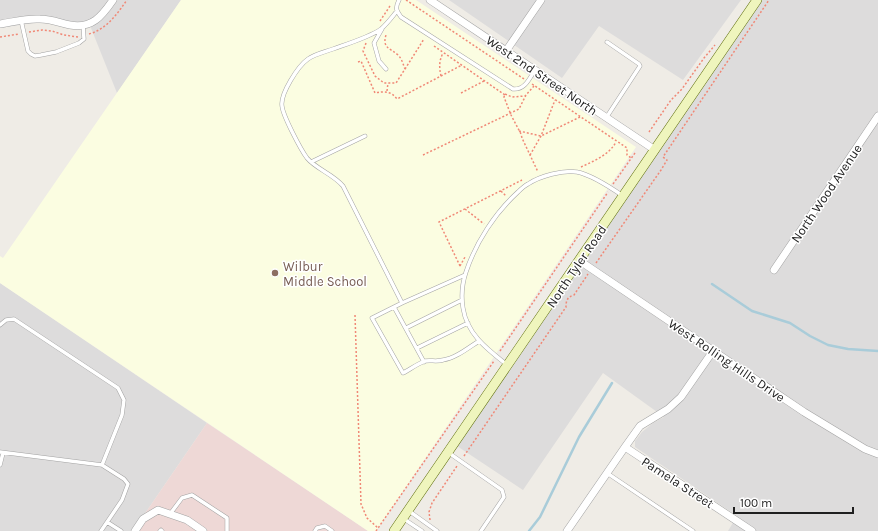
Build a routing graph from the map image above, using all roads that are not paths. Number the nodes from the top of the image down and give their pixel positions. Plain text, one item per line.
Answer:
1 (112, 0) edge
2 (399, 0) edge
3 (430, 0) edge
4 (541, 0) edge
5 (757, 0) edge
6 (397, 11) junction
7 (21, 20) junction
8 (0, 24) edge
9 (83, 25) junction
10 (383, 26) junction
11 (607, 42) dead end
12 (506, 51) junction
13 (386, 69) dead end
14 (535, 70) junction
15 (878, 116) edge
16 (606, 118) junction
17 (365, 136) dead end
18 (655, 150) junction
19 (311, 162) junction
20 (624, 196) junction
21 (580, 261) junction
22 (774, 270) dead end
23 (465, 275) junction
24 (462, 300) junction
25 (402, 303) junction
26 (394, 307) junction
27 (468, 323) junction
28 (0, 325) edge
29 (406, 328) junction
30 (479, 341) junction
31 (417, 348) junction
32 (713, 351) junction
33 (424, 362) junction
34 (508, 366) junction
35 (625, 447) junction
36 (2, 453) edge
37 (448, 453) junction
38 (878, 454) edge
39 (0, 465) edge
40 (102, 465) junction
41 (607, 473) junction
42 (170, 514) junction
43 (406, 514) junction
44 (107, 522) junction
45 (101, 531) edge
46 (122, 531) edge
47 (135, 531) edge
48 (203, 531) edge
49 (227, 531) edge
50 (315, 531) edge
51 (332, 531) edge
52 (394, 531) edge
53 (422, 531) edge
54 (437, 531) edge
55 (481, 531) edge
56 (567, 531) edge
57 (693, 531) edge
58 (752, 531) edge

1 - 9 street
2 - 6 lane
3 - 12 street, West 2nd Street North
4 - 12 street
5 - 18 main road, North Tyler Road
6 - 10 lane
6 - 14 lane
7 - 8 street
7 - 9 street
7 - 9 lane
10 - 13 lane
10 - 19 lane
11 - 16 lane
12 - 14 street, West 2nd Street North
14 - 16 street, West 2nd Street North
15 - 22 street, North Wood Avenue
16 - 18 street, West 2nd Street North
17 - 19 lane
18 - 20 main road, North Tyler Road
19 - 25 lane
20 - 21 main road, North Tyler Road
20 - 23 lane
21 - 32 street, West Rolling Hills Drive
21 - 34 main road, North Tyler Road
23 - 24 lane
23 - 25 lane
24 - 27 lane
24 - 29 lane
25 - 26 lane
26 - 29 lane
26 - 33 lane
27 - 30 lane
27 - 31 lane
28 - 40 lane
29 - 31 lane
30 - 33 lane
30 - 34 lane
31 - 33 lane
32 - 35 street
32 - 38 street, West Rolling Hills Drive
34 - 37 main road, North Tyler Road
35 - 41 street
35 - 58 street, Pamela Street
36 - 39 lane
36 - 40 lane
37 - 43 main road, North Tyler Road
37 - 55 lane
40 - 44 lane
41 - 56 street
41 - 57 lane
42 - 47 street
42 - 48 street
42 - 49 lane
43 - 52 main road, North Tyler Road
43 - 53 lane
43 - 54 lane
44 - 45 lane
44 - 46 lane
50 - 51 lane

